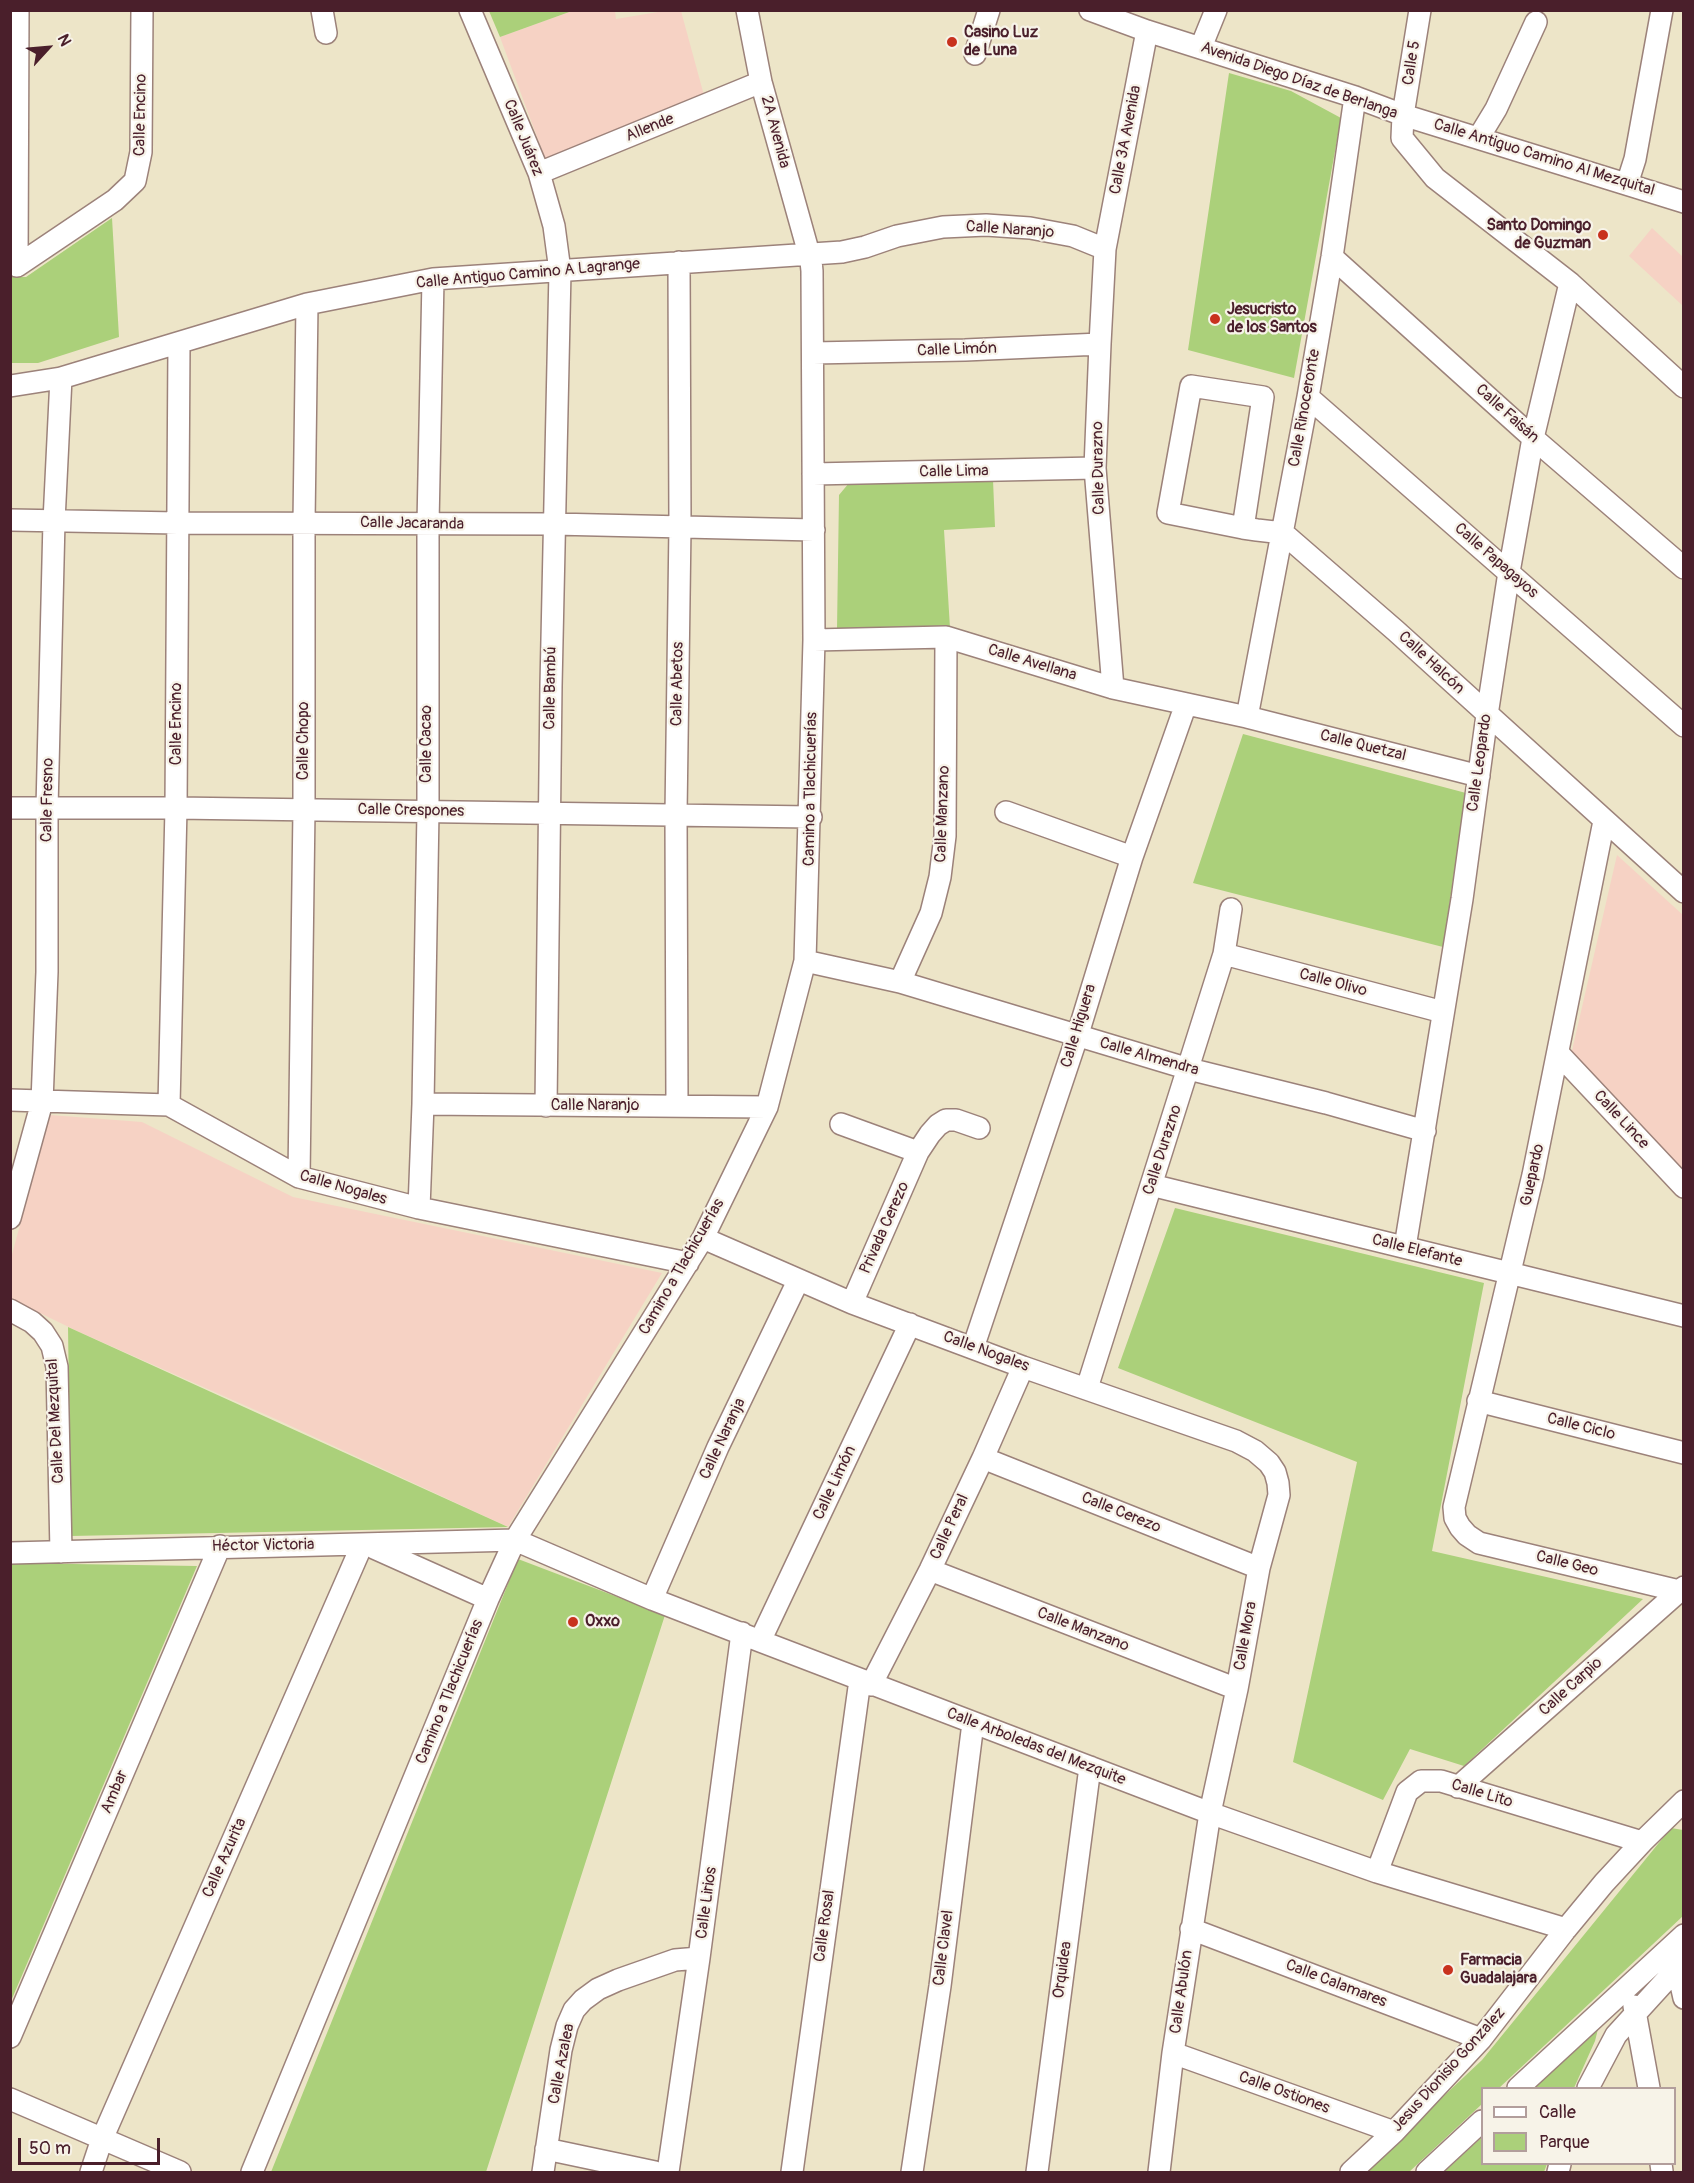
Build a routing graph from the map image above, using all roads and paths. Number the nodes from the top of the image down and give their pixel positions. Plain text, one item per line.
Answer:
1 (18, 10) edge
2 (142, 10) edge
3 (322, 10) edge
4 (470, 10) edge
5 (747, 10) edge
6 (989, 10) edge
7 (1090, 10) edge
8 (1216, 10) edge
9 (1420, 10) edge
10 (1662, 10) edge
11 (1121, 16) edge
12 (1536, 22) dead end
13 (1147, 31) junction
14 (326, 33) dead end
15 (1201, 47) junction
16 (975, 54) dead end
17 (761, 82) junction
18 (1355, 97) junction
19 (1403, 115) junction
20 (1479, 137) junction
21 (539, 173) junction
22 (1628, 184) junction
23 (1683, 202) edge
24 (1105, 249) junction
25 (807, 253) junction
26 (1332, 257) junction
27 (679, 262) junction
28 (14, 266) edge
29 (560, 271) junction
30 (433, 279) junction
31 (1570, 283) junction
32 (307, 304) junction
33 (179, 344) junction
34 (1100, 344) junction
35 (813, 353) junction
36 (61, 378) junction
37 (10, 386) edge
38 (1683, 387) edge
39 (1308, 397) junction
40 (1533, 438) junction
41 (1095, 468) junction
42 (813, 474) junction
43 (10, 520) edge
44 (54, 521) junction
45 (304, 522) junction
46 (178, 523) junction
47 (428, 524) junction
48 (554, 524) junction
49 (680, 526) junction
50 (1243, 528) junction
51 (814, 530) junction
52 (1283, 533) junction
53 (1683, 567) edge
54 (1509, 572) junction
55 (946, 637) junction
56 (814, 639) junction
57 (1113, 688) junction
58 (1186, 704) junction
59 (1487, 715) junction
60 (1247, 717) junction
61 (1683, 726) edge
62 (1479, 776) junction
63 (10, 808) edge
64 (47, 808) junction
65 (176, 808) junction
66 (304, 809) junction
67 (428, 811) junction
68 (1006, 812) dead end
69 (549, 814) junction
70 (676, 814) junction
71 (811, 817) junction
72 (1604, 821) junction
73 (1132, 858) junction
74 (1683, 892) edge
75 (1231, 909) dead end
76 (1224, 954) junction
77 (805, 961) junction
78 (900, 982) junction
79 (1443, 1011) junction
80 (1077, 1037) junction
81 (1558, 1053) junction
82 (1189, 1069) junction
83 (10, 1100) edge
84 (42, 1102) junction
85 (423, 1104) junction
86 (169, 1105) junction
87 (546, 1106) junction
88 (677, 1106) junction
89 (767, 1107) junction
90 (841, 1124) dead end
91 (980, 1128) dead end
92 (1425, 1131) junction
93 (918, 1152) junction
94 (299, 1177) junction
95 (1151, 1185) junction
96 (1683, 1187) edge
97 (418, 1208) junction
98 (10, 1218) edge
99 (703, 1238) junction
100 (1405, 1247) junction
101 (688, 1263) junction
102 (1511, 1275) junction
103 (798, 1281) junction
104 (852, 1303) junction
105 (10, 1310) edge
106 (1683, 1316) edge
107 (910, 1324) junction
108 (973, 1348) junction
109 (1023, 1367) junction
110 (1087, 1388) junction
111 (1478, 1401) junction
112 (1683, 1453) edge
113 (983, 1458) junction
114 (1269, 1463) joint
115 (1460, 1527) joint
116 (515, 1540) junction
117 (365, 1545) junction
118 (220, 1546) junction
119 (61, 1552) junction
120 (10, 1553) edge
121 (1259, 1568) junction
122 (930, 1570) junction
123 (1681, 1589) edge
124 (488, 1599) junction
125 (652, 1599) junction
126 (751, 1637) junction
127 (866, 1682) junction
128 (1237, 1689) junction
129 (973, 1723) junction
130 (1090, 1767) junction
131 (1458, 1787) junction
132 (1680, 1808) edge
133 (1210, 1813) junction
134 (1642, 1842) junction
135 (1377, 1872) junction
136 (1191, 1929) junction
137 (1566, 1929) junction
138 (1677, 1941) edge
139 (699, 1958) junction
140 (1681, 1967) edge
141 (1628, 1986) junction
142 (1683, 1998) edge
143 (1636, 2014) junction
144 (10, 2037) edge
145 (1481, 2039) junction
146 (1173, 2053) junction
147 (1519, 2087) edge
148 (1589, 2087) edge
149 (1649, 2087) edge
150 (10, 2099) edge
151 (1481, 2122) edge
152 (1394, 2132) junction
153 (102, 2139) junction
154 (546, 2149) junction
155 (91, 2172) edge
156 (180, 2172) edge
157 (252, 2172) edge
158 (543, 2172) edge
159 (655, 2172) edge
160 (668, 2172) edge
161 (792, 2172) edge
162 (912, 2172) edge
163 (1037, 2172) edge
164 (1161, 2172) edge
165 (1352, 2172) edge
166 (1427, 2172) edge

1 - 28 street
2 - 28 street, Calle Encino
3 - 14 street
4 - 21 street, Calle Juárez
5 - 17 street, 2A Avenida
6 - 16 street
7 - 11 street, Avenida Diego Díaz de Berlanga
8 - 15 street
9 - 19 street, Calle 5
10 - 22 street
11 - 13 street, Avenida Diego Díaz de Berlanga
12 - 20 street
13 - 15 street, Avenida Diego Díaz de Berlanga
13 - 24 street, Calle 3A Avenida
15 - 18 street, Avenida Diego Díaz de Berlanga
17 - 21 street, Allende
17 - 25 street, 2A Avenida
18 - 19 street, Avenida Diego Díaz de Berlanga
18 - 26 street, Calle Rinoceronte
19 - 20 street, Calle Antiguo Camino Al Mezquital
19 - 31 street, Avenida Diego Díaz de Berlanga
20 - 22 street, Calle Antiguo Camino Al Mezquital
21 - 29 street, Calle Juárez
22 - 23 street, Calle Antiguo Camino Al Mezquital
24 - 25 street, Calle Naranjo
24 - 34 street, Calle Durazno
25 - 27 street, Calle Antiguo Camino A Lagrange
25 - 35 street, Camino a Tlachicuerías
26 - 39 street, Calle Rinoceronte
26 - 40 street, Calle Faisán
27 - 29 street, Calle Antiguo Camino A Lagrange
27 - 49 street, Calle Abetos
29 - 30 street, Calle Antiguo Camino A Lagrange
29 - 48 street, Calle Bambú
30 - 32 street, Calle Antiguo Camino A Lagrange
30 - 47 street, Calle Cacao
31 - 38 street, Avenida Diego Díaz de Berlanga
31 - 40 street, Calle Leopardo
32 - 33 street, Calle Antiguo Camino A Lagrange
32 - 45 street, Calle Chopo
33 - 36 street, Calle Antiguo Camino A Lagrange
33 - 46 street, Calle Encino
34 - 35 street, Calle Limón
34 - 41 street, Calle Durazno
35 - 42 street, Camino a Tlachicuerías
36 - 37 street, Calle Antiguo Camino A Lagrange
36 - 44 street, Calle Fresno
39 - 52 street, Calle Rinoceronte
39 - 54 street, Calle Papagayos
40 - 53 street, Calle Faisán
40 - 54 street, Calle Leopardo
41 - 42 street, Calle Lima
41 - 57 street, Calle Durazno
42 - 51 street, Camino a Tlachicuerías
43 - 44 street, Calle Jacaranda
44 - 46 street, Calle Jacaranda
44 - 64 street, Calle Fresno
45 - 46 street, Calle Jacaranda
45 - 47 street, Calle Jacaranda
45 - 66 street, Calle Chopo
46 - 65 street, Calle Encino
47 - 48 street, Calle Jacaranda
47 - 67 street, Calle Cacao
48 - 49 street, Calle Jacaranda
48 - 69 street, Calle Bambú
49 - 51 street, Calle Jacaranda
49 - 70 street, Calle Abetos
50 - 50 street
50 - 52 street
51 - 56 street, Camino a Tlachicuerías
52 - 59 street, Calle Halcón
52 - 60 street, Calle Rinoceronte
54 - 59 street, Calle Leopardo
54 - 61 street, Calle Papagayos
55 - 56 street, Calle Avellana
55 - 57 street, Calle Avellana
55 - 78 street, Calle Manzano
56 - 71 street, Camino a Tlachicuerías
57 - 58 street, Calle Avellana
58 - 60 street, Calle Avellana
58 - 73 street, Calle Higuera
59 - 62 street, Calle Leopardo
59 - 72 street, Calle Halcón
60 - 62 street, Calle Quetzal
62 - 79 street, Calle Leopardo
63 - 64 street, Calle Crespones
64 - 65 street, Calle Crespones
64 - 84 street, Calle Fresno
65 - 66 street, Calle Crespones
65 - 86 street, Calle Encino
66 - 67 street, Calle Crespones
66 - 94 street, Calle Chopo
67 - 69 street, Calle Crespones
67 - 85 street, Calle Cacao
68 - 73 street
69 - 70 street, Calle Crespones
69 - 87 street, Calle Bambú
70 - 71 street, Calle Crespones
70 - 88 street, Calle Abetos
71 - 77 street, Camino a Tlachicuerías
72 - 74 street, Calle Halcón
72 - 81 street, Guepardo
73 - 80 street, Calle Higuera
75 - 76 street, Calle Durazno
76 - 79 street, Calle Olivo
76 - 82 street, Calle Durazno
77 - 78 street, Calle Almendra
77 - 89 street, Camino a Tlachicuerías
78 - 80 street, Calle Almendra
79 - 92 street, Calle Leopardo
80 - 82 street, Calle Almendra
80 - 108 street, Calle Higuera
81 - 96 street, Calle Lince
81 - 102 street, Guepardo
82 - 92 street, Calle Almendra
82 - 95 street, Calle Durazno
83 - 84 street, Calle Nogales
84 - 86 street, Calle Nogales
84 - 98 street, Calle Fresno
85 - 87 street, Calle Naranjo
85 - 97 street, Calle Cacao
86 - 94 street, Calle Nogales
87 - 88 street, Calle Naranjo
88 - 89 street, Calle Naranjo
89 - 99 street, Camino a Tlachicuerías
90 - 93 street
91 - 93 street, Privada Cerezo
92 - 100 street, Calle Leopardo
93 - 104 street, Privada Cerezo
94 - 97 street, Calle Nogales
95 - 100 street, Calle Elefante
95 - 110 street, Calle Durazno
97 - 101 street, Calle Nogales
99 - 101 street, Camino a Tlachicuerías
99 - 103 street, Calle Nogales
100 - 102 street, Calle Elefante
101 - 116 street, Camino a Tlachicuerías
102 - 106 street, Calle Elefante
102 - 111 street, Guepardo
103 - 104 street, Calle Nogales
103 - 125 street, Calle Naranja
104 - 107 street, Calle Nogales
105 - 119 street, Calle Del Mezquital
107 - 108 street, Calle Nogales
107 - 126 street, Calle Limón
108 - 109 street, Calle Nogales
109 - 110 street, Calle Nogales
109 - 113 street, Calle Peral
110 - 114 street, Calle Nogales
111 - 112 street, Calle Ciclo
111 - 115 street, Guepardo
113 - 121 street, Calle Cerezo
113 - 122 street, Calle Peral
114 - 121 street, Calle Mora
115 - 123 street, Calle Geo
116 - 117 street, Héctor Victoria
116 - 124 street, Camino a Tlachicuerías
116 - 125 street, Calle Arboledas del Mezquite
117 - 118 street, Héctor Victoria
117 - 124 street
117 - 153 street, Calle Azurita
118 - 119 street, Héctor Victoria
118 - 144 street, Ambar
119 - 120 street, Héctor Victoria
121 - 128 street, Calle Mora
122 - 127 street, Calle Peral
122 - 128 street, Calle Manzano
123 - 131 street, Calle Carpio
124 - 157 street, Camino a Tlachicuerías
125 - 126 street, Calle Arboledas del Mezquite
126 - 127 street, Calle Arboledas del Mezquite
126 - 139 street, Calle Lirios
127 - 129 street, Calle Arboledas del Mezquite
127 - 161 street, Calle Rosal
128 - 133 street, Calle Mora
129 - 130 street, Calle Arboledas del Mezquite
129 - 162 street, Calle Clavel
130 - 133 street, Calle Arboledas del Mezquite
130 - 163 street, Orquidea
131 - 134 street, Calle Lito
131 - 135 street, Calle Lito
132 - 134 street, Jesus Dionisio Gonzalez
133 - 135 street, Calle Arboledas del Mezquite
133 - 136 street, Calle Abulón
134 - 137 street, Jesus Dionisio Gonzalez
135 - 137 street, Calle Arboledas del Mezquite
136 - 145 street, Calle Calamares
136 - 146 street, Calle Abulón
137 - 145 street, Jesus Dionisio Gonzalez
138 - 140 street
138 - 141 street
139 - 154 street, Calle Azalea
139 - 160 street, Calle Lirios
140 - 142 street
140 - 143 street
141 - 143 street
141 - 147 street
143 - 148 street
143 - 149 street
145 - 152 street, Jesus Dionisio Gonzalez
146 - 152 street, Calle Ostiones
146 - 164 street, Calle Abulón
150 - 153 street
151 - 166 street
152 - 165 street, Jesus Dionisio Gonzalez
153 - 155 street, Calle Azurita
153 - 156 street
154 - 158 street, Calle Azalea
154 - 159 street

